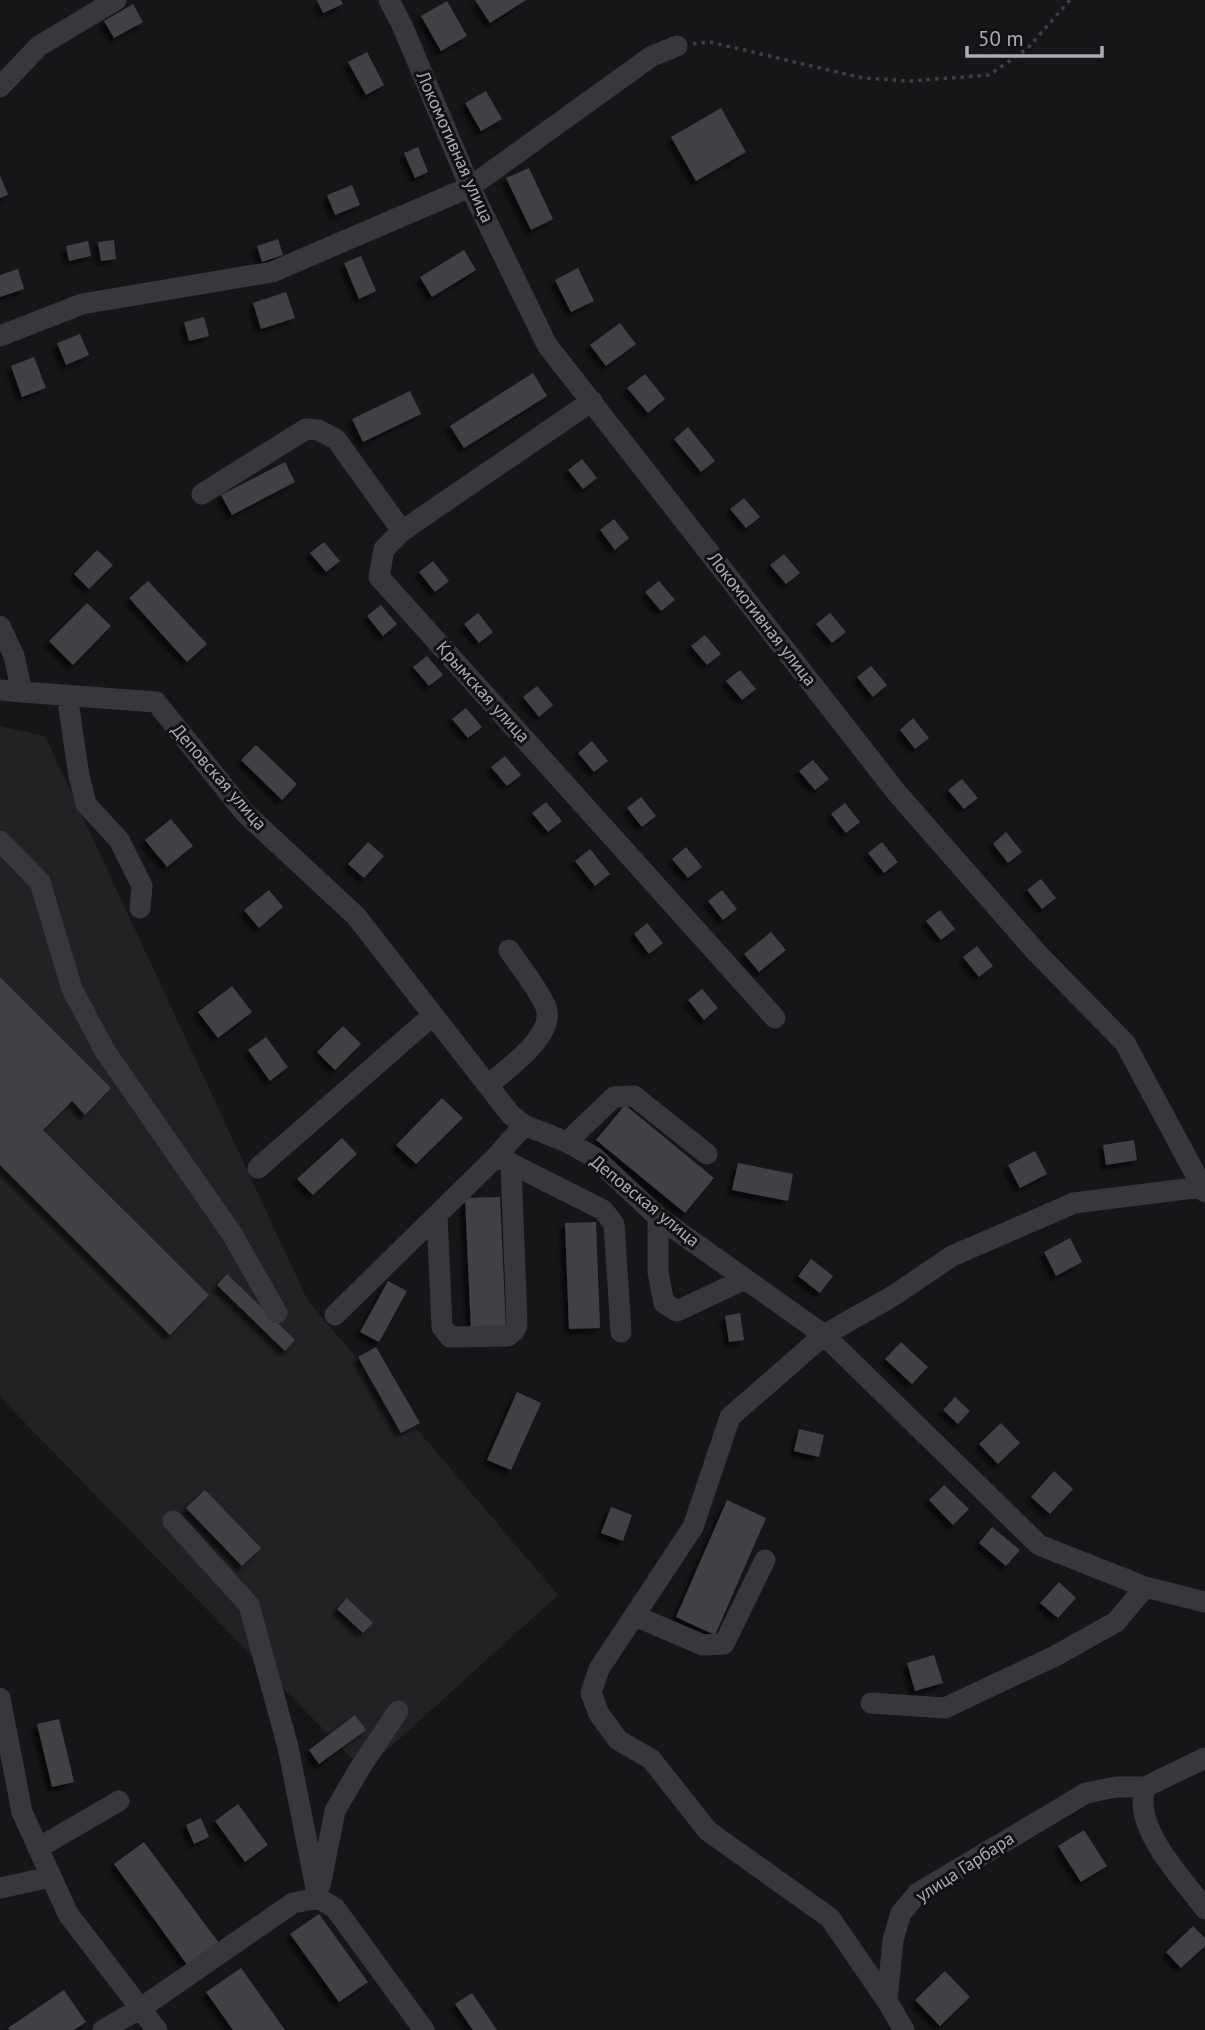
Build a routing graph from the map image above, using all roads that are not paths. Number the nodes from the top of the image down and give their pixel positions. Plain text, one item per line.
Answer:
1 (116, 0) edge
2 (389, 0) edge
3 (677, 46) road end
4 (0, 87) edge
5 (470, 187) junction
6 (0, 336) edge
7 (592, 401) junction
8 (202, 494) dead end
9 (402, 531) junction
10 (0, 626) edge
11 (0, 690) edge
12 (22, 692) junction
13 (67, 695) junction
14 (0, 841) edge
15 (140, 908) dead end
16 (509, 950) dead end
17 (433, 1015) junction
18 (775, 1018) dead end
19 (488, 1085) junction
20 (524, 1125) junction
21 (568, 1142) junction
22 (707, 1154) dead end
23 (504, 1160) junction
24 (258, 1168) dead end
25 (1203, 1190) edge
26 (437, 1214) junction
27 (658, 1217) junction
28 (745, 1279) junction
29 (277, 1313) dead end
30 (335, 1315) dead end
31 (621, 1332) dead end
32 (824, 1335) junction
33 (173, 1521) dead end
34 (765, 1560) dead end
35 (1145, 1587) junction
36 (1205, 1602) edge
37 (635, 1616) junction
38 (0, 1698) edge
39 (871, 1703) dead end
40 (398, 1711) dead end
41 (1205, 1758) edge
42 (1145, 1787) junction
43 (119, 1801) dead end
44 (38, 1848) junction
45 (51, 1877) junction
46 (0, 1888) edge
47 (317, 1898) junction
48 (1205, 1909) edge
49 (887, 2001) junction
50 (141, 2008) junction
51 (104, 2029) edge
52 (158, 2030) edge
53 (424, 2030) edge
54 (904, 2030) edge

1 - 4 street
2 - 5 street, Локомотивная улица
3 - 5 street
5 - 6 street
5 - 7 street, Локомотивная улица
7 - 9 street, Крымская улица
7 - 25 street, Локомотивная улица
8 - 9 street
9 - 18 street, Крымская улица
10 - 12 street
11 - 12 street, Деповская улица
12 - 13 street, Деповская улица
13 - 15 street
13 - 17 street, Деповская улица
14 - 29 street
16 - 19 street
17 - 19 street, Деповская улица
17 - 24 street
19 - 20 street, Деповская улица
20 - 21 street, Деповская улица
20 - 23 street
21 - 22 street
21 - 27 street, Деповская улица
23 - 26 street
23 - 26 street
23 - 31 street
25 - 32 street
26 - 30 street
27 - 28 street, Деповская улица
27 - 28 street
28 - 32 street, Деповская улица
32 - 35 street, Деповская улица
32 - 37 street
33 - 47 street
34 - 37 street
35 - 36 street, Деповская улица
35 - 39 street
37 - 49 street
38 - 44 street
40 - 47 street
41 - 42 street
42 - 48 street
42 - 49 street, улица Гарбара
43 - 44 street
44 - 45 street
45 - 46 street
45 - 50 street
47 - 50 street
47 - 53 street
49 - 54 street
50 - 51 street
50 - 52 street

